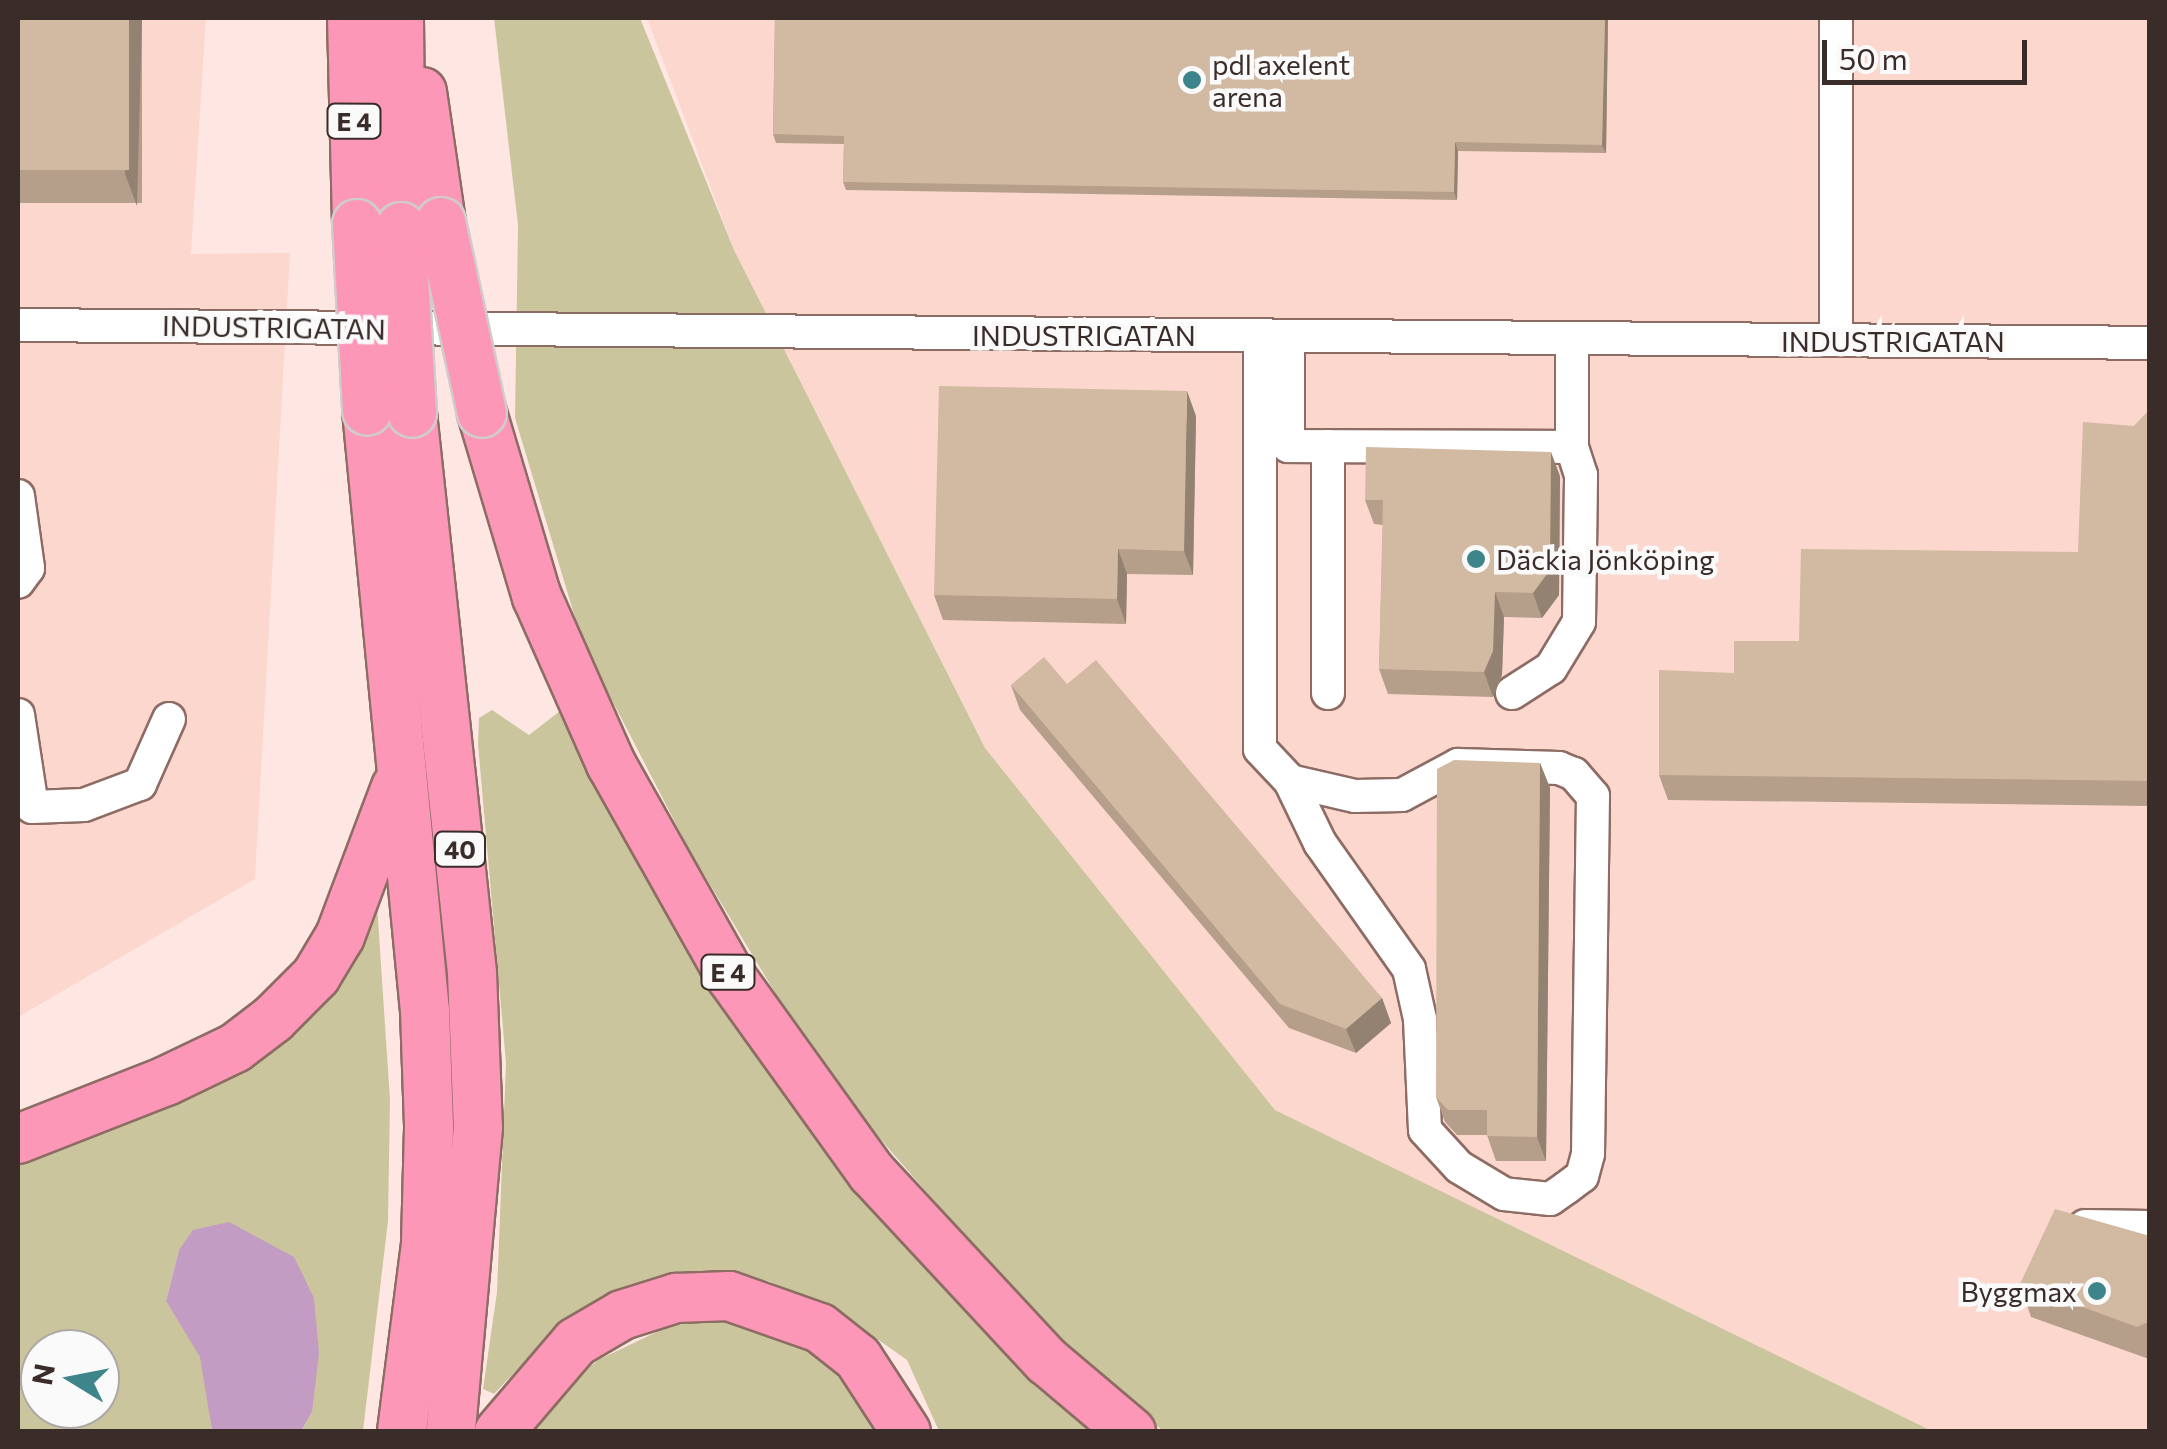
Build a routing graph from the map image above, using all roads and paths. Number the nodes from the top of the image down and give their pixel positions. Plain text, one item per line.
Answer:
1 (352, 18) edge
2 (399, 18) edge
3 (416, 18) edge
4 (1836, 18) edge
5 (400, 224) junction
6 (18, 324) edge
7 (1274, 337) junction
8 (1836, 339) junction
9 (1572, 342) junction
10 (2150, 343) edge
11 (389, 412) junction
12 (1328, 446) junction
13 (1572, 447) junction
14 (18, 496) edge
15 (18, 582) edge
16 (1328, 693) dead end
17 (1512, 693) dead end
18 (18, 715) edge
19 (169, 719) dead end
20 (401, 774) junction
21 (1290, 781) junction
22 (18, 1139) edge
23 (2085, 1226) edge
24 (2150, 1227) edge
25 (402, 1432) edge
26 (451, 1432) edge
27 (499, 1432) edge
28 (906, 1432) edge
29 (1131, 1432) edge

1 - 5 highway, E 4
2 - 5 highway, 40
3 - 5 highway, E 4
4 - 8 street
5 - 11 highway, 40, bridge
5 - 29 highway, E 4, bridge
6 - 7 street, INDUSTRIGATAN
7 - 9 street, INDUSTRIGATAN
7 - 12 street
7 - 21 street
8 - 9 street, INDUSTRIGATAN
8 - 10 street, INDUSTRIGATAN
9 - 13 street
11 - 20 highway
11 - 26 highway, 40
12 - 13 street
12 - 16 street
13 - 17 street
14 - 15 street
18 - 19 street
20 - 22 highway
20 - 25 highway
21 - 21 street
23 - 24 street
27 - 28 highway

